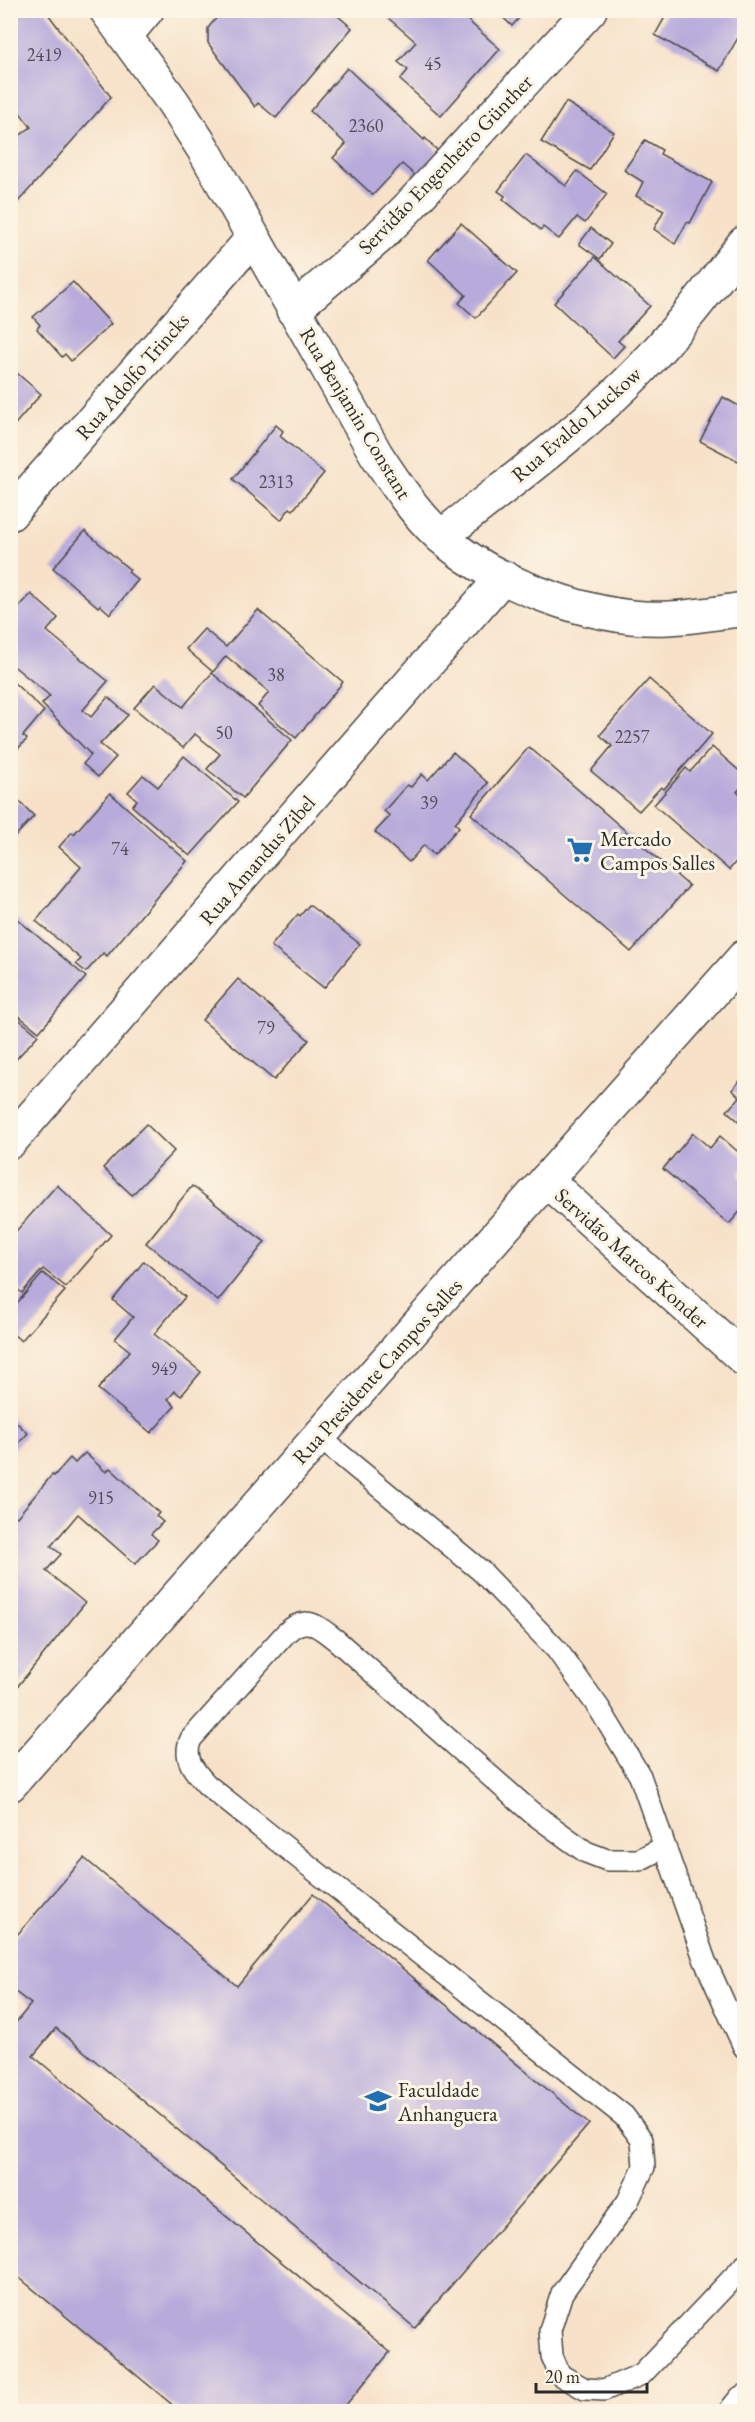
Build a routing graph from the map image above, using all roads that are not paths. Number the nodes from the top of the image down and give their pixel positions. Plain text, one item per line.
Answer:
1 (147, 10) edge
2 (591, 10) edge
3 (116, 23) edge
4 (253, 238) junction
5 (744, 243) edge
6 (293, 310) junction
7 (10, 514) edge
8 (441, 537) junction
9 (503, 578) junction
10 (744, 609) edge
11 (744, 957) edge
12 (10, 1142) edge
13 (546, 1180) junction
14 (744, 1359) edge
15 (319, 1437) junction
16 (10, 1785) edge
17 (664, 1847) junction
18 (744, 2047) edge
19 (744, 2266) edge
20 (744, 2402) edge
21 (736, 2412) edge

1 - 3 street
2 - 6 street, Servidão Engenheiro Günther
3 - 4 street, Rua Benjamin Constant
4 - 6 street, Rua Benjamin Constant
4 - 7 street, Rua Adolfo Trincks
5 - 8 street, Rua Evaldo Luckow
6 - 8 street, Rua Benjamin Constant
8 - 9 street, Rua Benjamin Constant
9 - 10 street, Rua Benjamin Constant
9 - 12 street, Rua Amandus Zibel
11 - 13 street, Rua Presidente Campos Salles
13 - 14 street, Servidão Marcos Konder
13 - 15 street, Rua Presidente Campos Salles
15 - 16 street, Rua Presidente Campos Salles
15 - 17 lane
17 - 18 lane
17 - 19 lane
20 - 21 street

